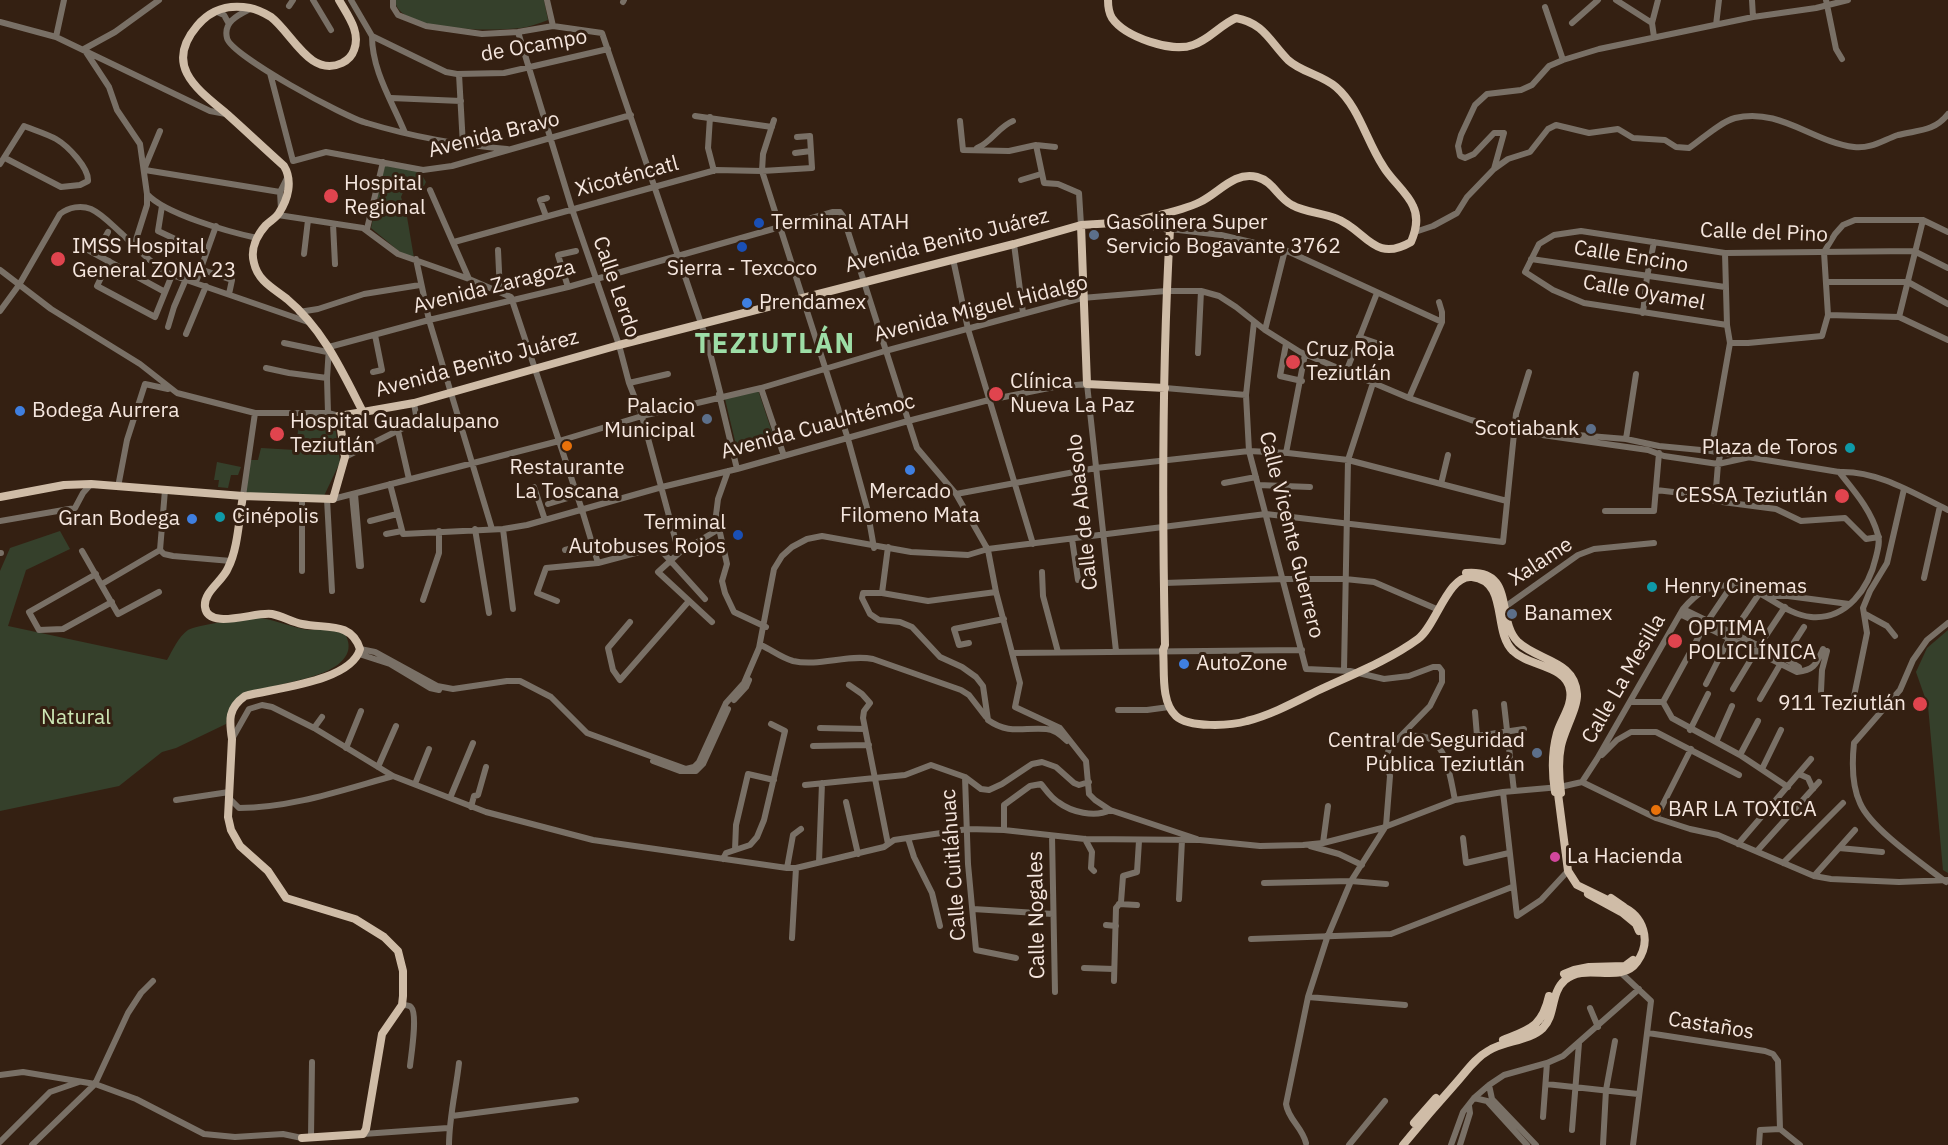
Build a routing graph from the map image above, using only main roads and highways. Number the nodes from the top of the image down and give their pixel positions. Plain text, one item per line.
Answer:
1 (339, 0) edge
2 (1108, 0) edge
3 (1130, 222) junction
4 (1081, 225) junction
5 (1087, 384) joint
6 (1165, 388) junction
7 (363, 412) junction
8 (243, 496) junction
9 (0, 497) edge
10 (1505, 629) junction
11 (1557, 787) junction
12 (1623, 910) junction
13 (1618, 969) junction
14 (307, 1140) edge
15 (1396, 1145) edge
16 (1403, 1145) edge

1 - 7 main road, Avenida Benito Juárez
2 - 3 main road
3 - 4 main road, Avenida Benito Juárez
3 - 6 main road, Avenida Benito Juárez
4 - 5 main road, Calle de Abasolo
4 - 7 main road, Avenida Benito Juárez
5 - 6 main road, Avenida Cuauhtémoc
6 - 10 main road
7 - 8 main road, Avenida Miguel Hidalgo
8 - 9 main road, Avenida Miguel Hidalgo
8 - 14 main road
10 - 11 main road
10 - 12 main road, bridge
11 - 12 main road
11 - 12 main road
12 - 13 main road
13 - 15 main road
13 - 16 main road

